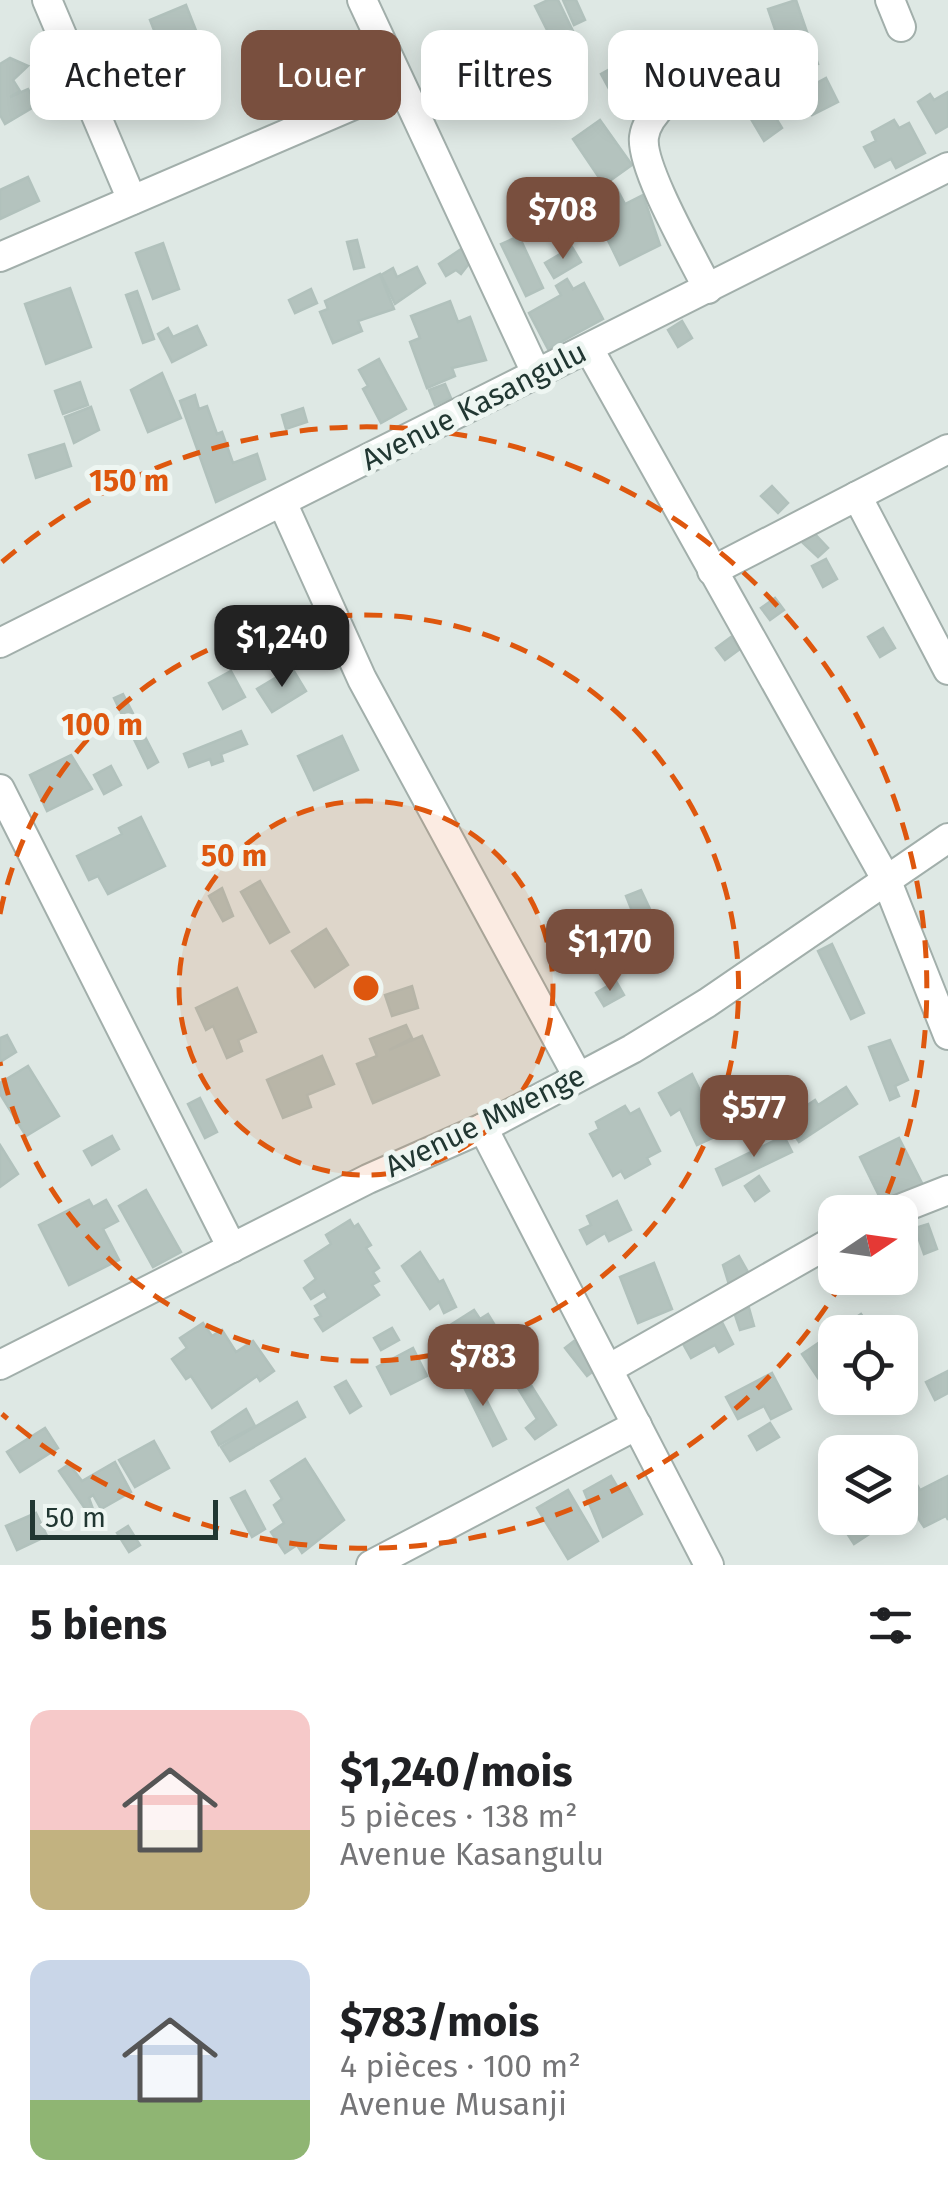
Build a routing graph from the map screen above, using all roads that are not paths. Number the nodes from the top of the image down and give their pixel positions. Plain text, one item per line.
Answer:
1 (47, 0) edge
2 (362, 0) edge
3 (890, 0) edge
4 (901, 27) dead end
5 (375, 30) edge
6 (401, 92) edge
7 (319, 120) edge
8 (653, 120) edge
9 (948, 167) edge
10 (132, 200) junction
11 (0, 256) edge
12 (708, 289) junction
13 (589, 349) junction
14 (537, 375) junction
15 (948, 449) edge
16 (858, 496) junction
17 (282, 502) junction
18 (712, 572) junction
19 (0, 643) edge
20 (948, 670) edge
21 (0, 790) edge
22 (948, 838) edge
23 (886, 879) junction
24 (948, 1036) edge
25 (577, 1076) junction
26 (483, 1128) junction
27 (948, 1190) edge
28 (918, 1202) edge
29 (232, 1248) junction
30 (818, 1250) edge
31 (0, 1365) edge
32 (610, 1368) junction
33 (636, 1425) junction
34 (371, 1565) edge
35 (709, 1565) edge

1 - 10 street
2 - 5 street
3 - 4 street
6 - 14 street
7 - 10 street
8 - 12 street
9 - 12 street, Avenue Kasangulu
10 - 11 street
12 - 13 street, Avenue Kasangulu
13 - 14 street, Avenue Kasangulu
13 - 18 street
14 - 17 street, Avenue Kasangulu
15 - 16 street
16 - 18 street
16 - 20 street
17 - 19 street, Avenue Kasangulu
17 - 25 street
18 - 23 street
21 - 29 street
22 - 23 street, Avenue Mwenge
23 - 24 street
23 - 25 street, Avenue Mwenge
25 - 26 street, Avenue Mwenge
26 - 29 street, Avenue Mwenge
26 - 32 street
27 - 28 street
29 - 31 street, Avenue Mwenge
30 - 32 street
32 - 33 street
33 - 34 street
33 - 35 street

